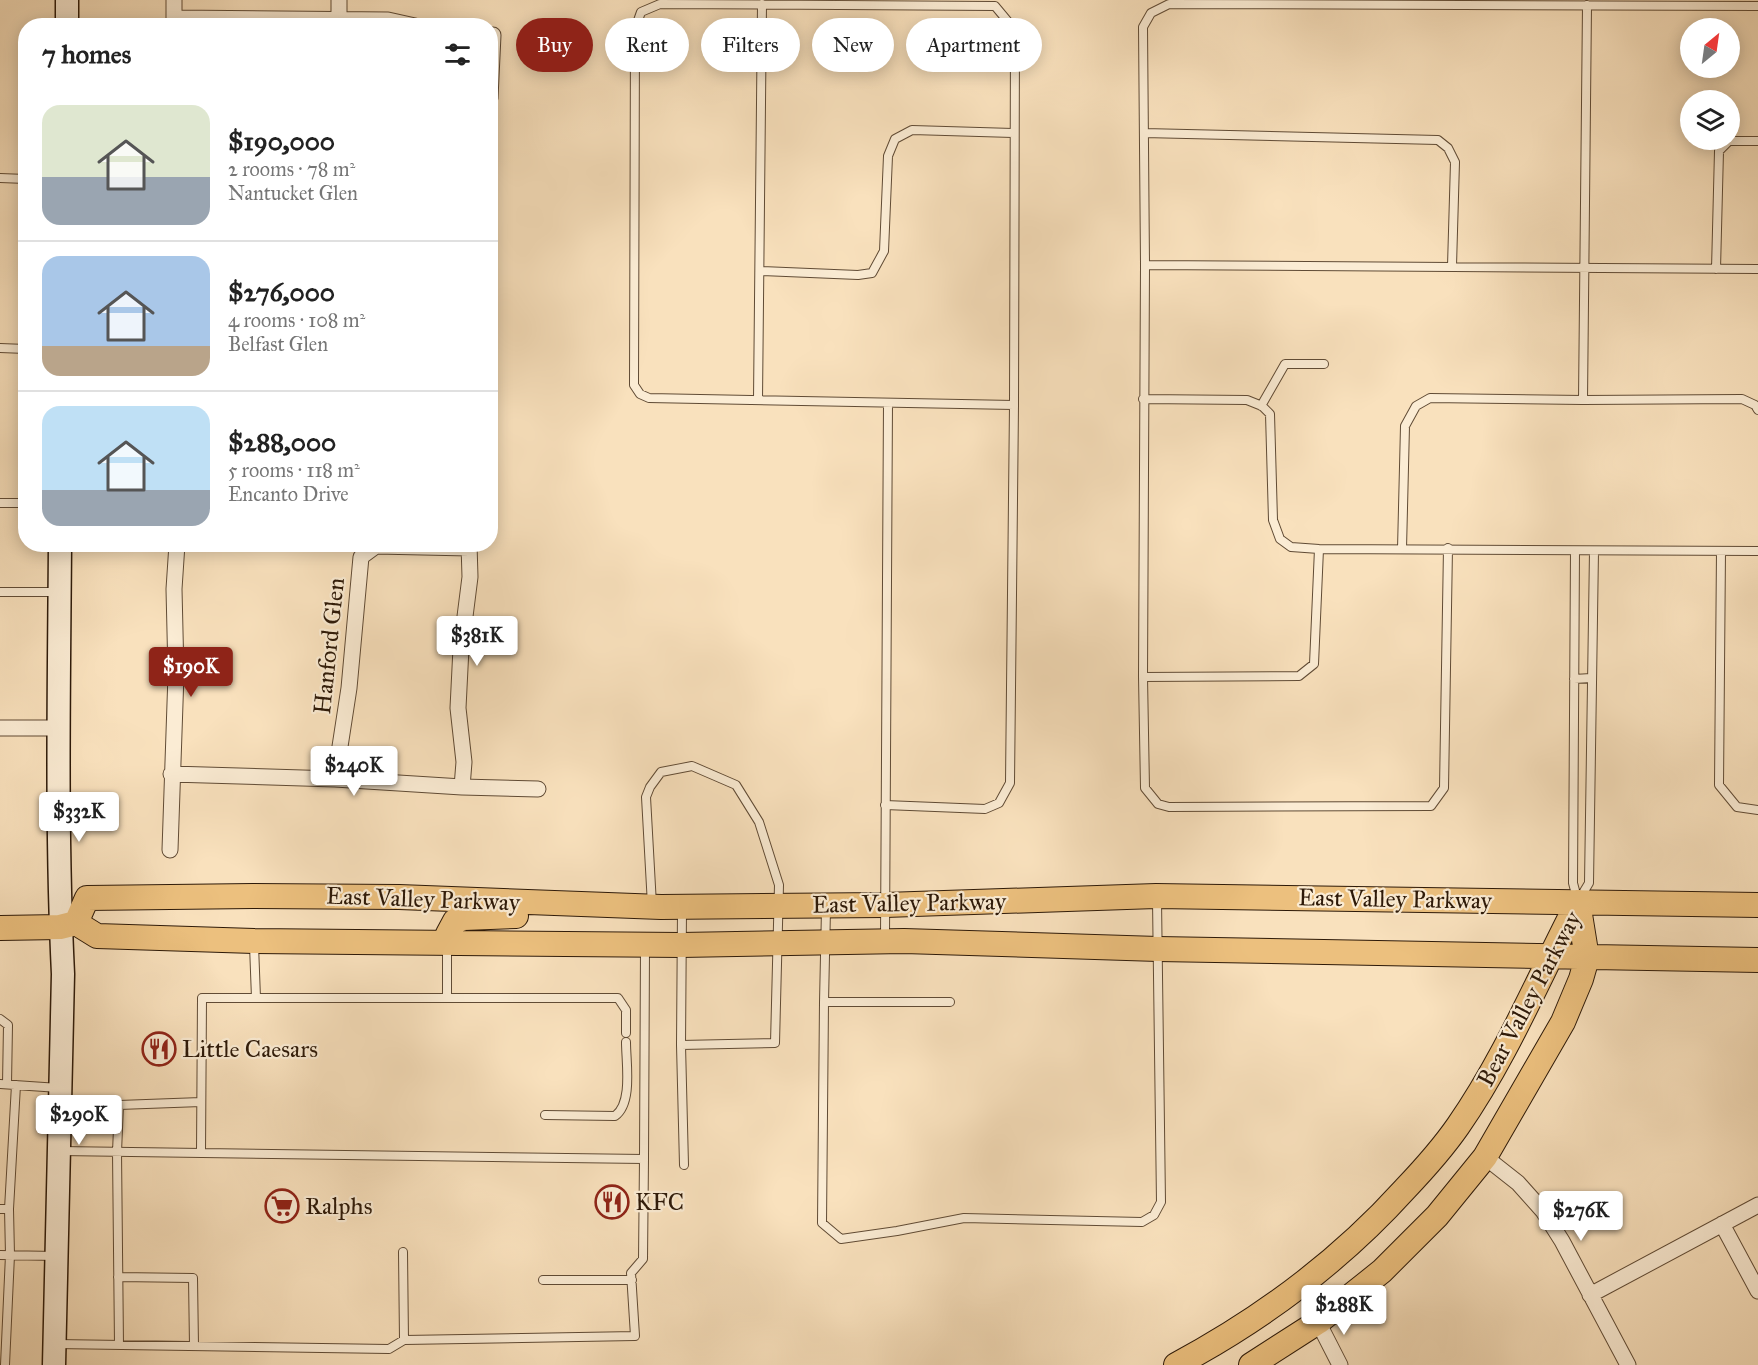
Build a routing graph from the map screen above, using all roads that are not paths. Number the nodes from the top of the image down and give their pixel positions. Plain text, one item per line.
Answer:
1 (67, 0) edge
2 (174, 0) edge
3 (339, 0) edge
4 (762, 4) junction
5 (1587, 5) junction
6 (1758, 6) edge
7 (67, 18) edge
8 (174, 18) edge
9 (339, 18) edge
10 (1013, 133) junction
11 (1144, 134) junction
12 (1758, 141) edge
13 (0, 177) edge
14 (18, 178) edge
15 (1145, 266) junction
16 (1452, 266) junction
17 (1585, 268) junction
18 (1716, 269) junction
19 (1758, 269) edge
20 (760, 271) junction
21 (0, 348) edge
22 (18, 348) edge
23 (1324, 364) dead end
24 (1143, 399) junction
25 (758, 400) junction
26 (1583, 400) junction
27 (888, 403) junction
28 (1014, 405) junction
29 (1260, 406) junction
30 (1758, 410) edge
31 (0, 503) edge
32 (18, 503) edge
33 (1448, 548) junction
34 (1318, 549) junction
35 (1402, 549) junction
36 (1575, 550) junction
37 (1594, 551) junction
38 (1721, 551) junction
39 (1758, 551) edge
40 (60, 552) edge
41 (176, 552) edge
42 (368, 552) edge
43 (469, 552) edge
44 (0, 592) edge
45 (60, 592) junction
46 (1143, 677) junction
47 (1591, 678) junction
48 (1574, 679) junction
49 (0, 728) edge
50 (58, 728) junction
51 (171, 774) junction
52 (1573, 775) junction
53 (1590, 775) junction
54 (335, 779) junction
55 (462, 787) junction
56 (538, 789) dead end
57 (885, 805) junction
58 (1758, 810) edge
59 (170, 850) dead end
60 (1156, 896) junction
61 (1578, 902) junction
62 (551, 903) junction
63 (652, 905) junction
64 (779, 905) junction
65 (885, 905) junction
66 (1758, 905) edge
67 (826, 906) junction
68 (682, 907) junction
69 (68, 925) junction
70 (0, 928) edge
71 (254, 940) junction
72 (886, 941) junction
73 (777, 942) junction
74 (825, 942) junction
75 (447, 943) junction
76 (645, 944) junction
77 (681, 945) junction
78 (1158, 949) junction
79 (1549, 957) junction
80 (1587, 958) junction
81 (1758, 960) edge
82 (256, 998) junction
83 (447, 998) junction
84 (824, 1002) junction
85 (950, 1002) dead end
86 (0, 1019) edge
87 (626, 1033) dead end
88 (626, 1042) dead end
89 (681, 1045) junction
90 (3, 1084) edge
91 (16, 1085) junction
92 (60, 1089) junction
93 (201, 1102) junction
94 (544, 1115) dead end
95 (59, 1151) junction
96 (117, 1152) junction
97 (201, 1153) junction
98 (1485, 1157) junction
99 (644, 1159) junction
100 (684, 1165) dead end
101 (1758, 1205) edge
102 (4, 1209) edge
103 (1722, 1224) junction
104 (403, 1252) dead end
105 (0, 1255) edge
106 (10, 1255) junction
107 (57, 1256) junction
108 (118, 1277) junction
109 (543, 1280) dead end
110 (632, 1280) junction
111 (1758, 1291) edge
112 (1590, 1295) junction
113 (1318, 1322) junction
114 (404, 1340) junction
115 (119, 1345) junction
116 (194, 1346) junction
117 (54, 1355) edge
118 (5, 1365) edge
119 (1176, 1365) edge
120 (1251, 1365) edge
121 (1340, 1365) edge
122 (1628, 1365) edge

1 - 7 street
2 - 8 street
3 - 9 street
4 - 10 lane
4 - 20 lane
4 - 25 lane
5 - 6 lane
5 - 11 lane
5 - 17 lane
10 - 20 lane
10 - 28 lane
11 - 15 lane
11 - 16 lane
12 - 18 lane
13 - 14 lane
15 - 16 lane
15 - 24 lane
16 - 17 lane
17 - 18 lane
17 - 26 lane
18 - 19 lane
20 - 25 lane
21 - 22 lane
23 - 29 lane
24 - 29 lane
24 - 46 lane
25 - 27 lane
26 - 30 lane
26 - 35 lane
27 - 28 lane
27 - 57 lane
28 - 57 lane
29 - 34 lane
31 - 32 lane
33 - 35 lane
33 - 36 lane
33 - 46 lane
34 - 35 lane
34 - 46 lane
36 - 37 lane
36 - 48 lane
37 - 38 lane
37 - 47 lane
38 - 39 lane
38 - 58 lane
40 - 45 street
41 - 51 street
42 - 54 street, Hanford Glen
43 - 55 street
44 - 45 lane
45 - 50 street
47 - 48 lane
47 - 53 lane
48 - 52 lane
49 - 50 street
50 - 69 street
51 - 54 street
51 - 59 street
52 - 53 lane
52 - 61 lane
53 - 61 lane
54 - 55 street
55 - 56 street
57 - 65 lane
60 - 61 main road, East Valley Parkway
60 - 65 main road, East Valley Parkway
60 - 78 lane
61 - 66 main road, East Valley Parkway
61 - 79 main road, Bear Valley Parkway
61 - 80 main road, Bear Valley Parkway
62 - 63 main road, East Valley Parkway
62 - 69 main road, East Valley Parkway
62 - 75 main road
63 - 64 lane
63 - 68 main road, East Valley Parkway
64 - 67 main road, East Valley Parkway
64 - 68 main road, East Valley Parkway
64 - 73 lane
65 - 67 main road, East Valley Parkway
65 - 72 lane
67 - 74 lane
68 - 77 lane
69 - 70 main road, East Valley Parkway
69 - 71 main road, East Valley Parkway
69 - 92 street
71 - 75 main road, East Valley Parkway
71 - 82 lane
72 - 74 main road, East Valley Parkway
72 - 78 main road, East Valley Parkway
73 - 74 main road, East Valley Parkway
73 - 77 main road, East Valley Parkway
73 - 89 lane
74 - 84 lane
75 - 76 main road, East Valley Parkway
75 - 83 lane
76 - 77 main road, East Valley Parkway
76 - 99 lane
77 - 89 lane
78 - 79 main road, East Valley Parkway
78 - 84 lane
79 - 80 main road, East Valley Parkway
79 - 119 main road, Bear Valley Parkway
80 - 81 main road, East Valley Parkway
80 - 98 main road, Bear Valley Parkway
82 - 83 lane
82 - 93 lane
83 - 87 lane
84 - 85 lane
86 - 90 lane
88 - 94 lane
89 - 100 lane
90 - 91 lane
91 - 92 lane
91 - 102 lane
92 - 95 street
93 - 96 lane
93 - 97 lane
95 - 96 lane
95 - 107 street
96 - 97 lane
96 - 108 lane
97 - 99 lane
98 - 112 street
98 - 113 main road, Bear Valley Parkway
99 - 110 lane
101 - 103 street
102 - 106 lane
103 - 111 street
103 - 112 street
104 - 114 lane
105 - 106 lane
106 - 107 lane
106 - 118 lane
107 - 117 street
108 - 115 lane
108 - 116 lane
109 - 110 lane
110 - 114 lane
112 - 122 street
113 - 120 main road, Bear Valley Parkway
113 - 121 street
114 - 116 lane
115 - 116 lane
115 - 117 lane

